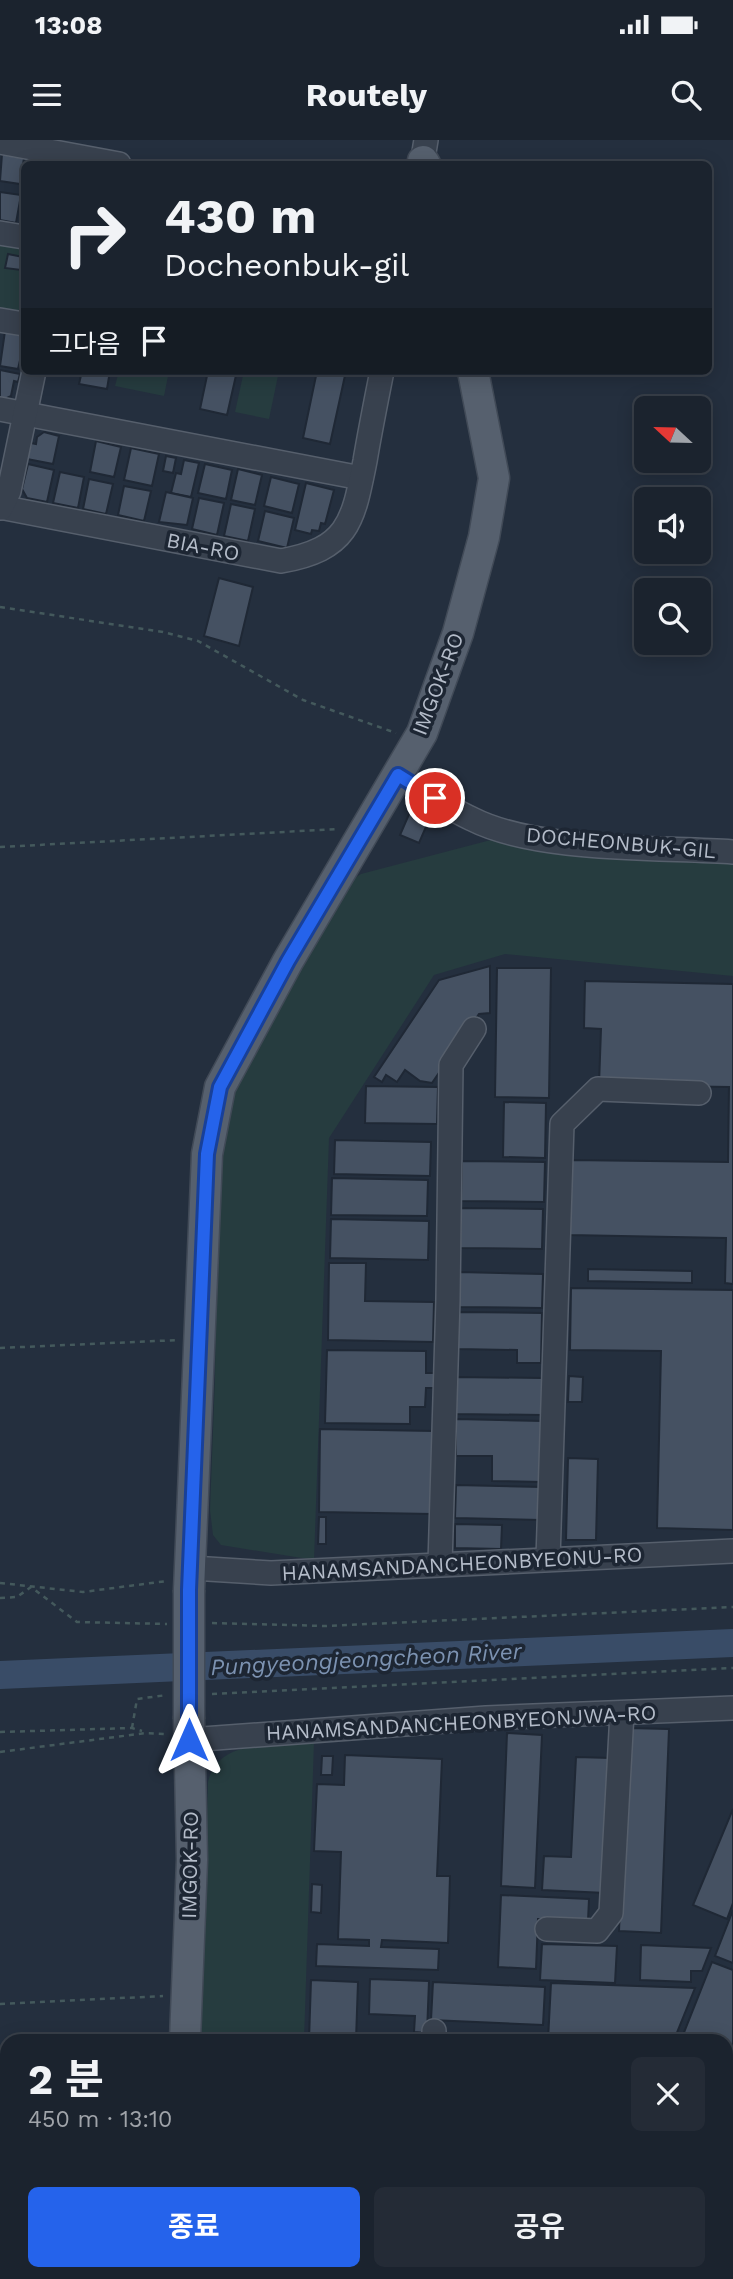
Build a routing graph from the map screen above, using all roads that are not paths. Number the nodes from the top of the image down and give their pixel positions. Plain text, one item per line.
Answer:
1 (0, 142) edge
2 (76, 153) edge
3 (107, 161) edge
4 (0, 233) edge
5 (21, 236) edge
6 (0, 320) edge
7 (21, 324) edge
8 (33, 375) edge
9 (381, 375) edge
10 (474, 375) edge
11 (0, 409) edge
12 (26, 414) junction
13 (361, 478) junction
14 (0, 508) edge
15 (398, 775) junction
16 (733, 852) edge
17 (474, 1029) dead end
18 (699, 1093) dead end
19 (733, 1551) edge
20 (548, 1559) junction
21 (440, 1564) junction
22 (190, 1579) junction
23 (733, 1708) edge
24 (622, 1713) junction
25 (189, 1729) junction
26 (547, 1929) dead end
27 (185, 2034) edge

1 - 2 street
2 - 3 street
4 - 5 street
6 - 7 street
8 - 12 street
9 - 13 street, BIA-RO
10 - 15 main road, IMGOK-RO
11 - 12 street
12 - 13 street
12 - 14 street
13 - 14 street, BIA-RO
15 - 16 street, DOCHEONBUK-GIL
15 - 22 main road, IMGOK-RO
17 - 21 street
18 - 20 street
19 - 20 street, HANAMSANDANCHEONBYEONU-RO
20 - 21 street, HANAMSANDANCHEONBYEONU-RO
21 - 22 street, HANAMSANDANCHEONBYEONU-RO
22 - 25 main road, IMGOK-RO, bridge
23 - 24 street, HANAMSANDANCHEONBYEONJWA-RO
24 - 25 street, HANAMSANDANCHEONBYEONJWA-RO
24 - 26 street
25 - 27 main road, IMGOK-RO

